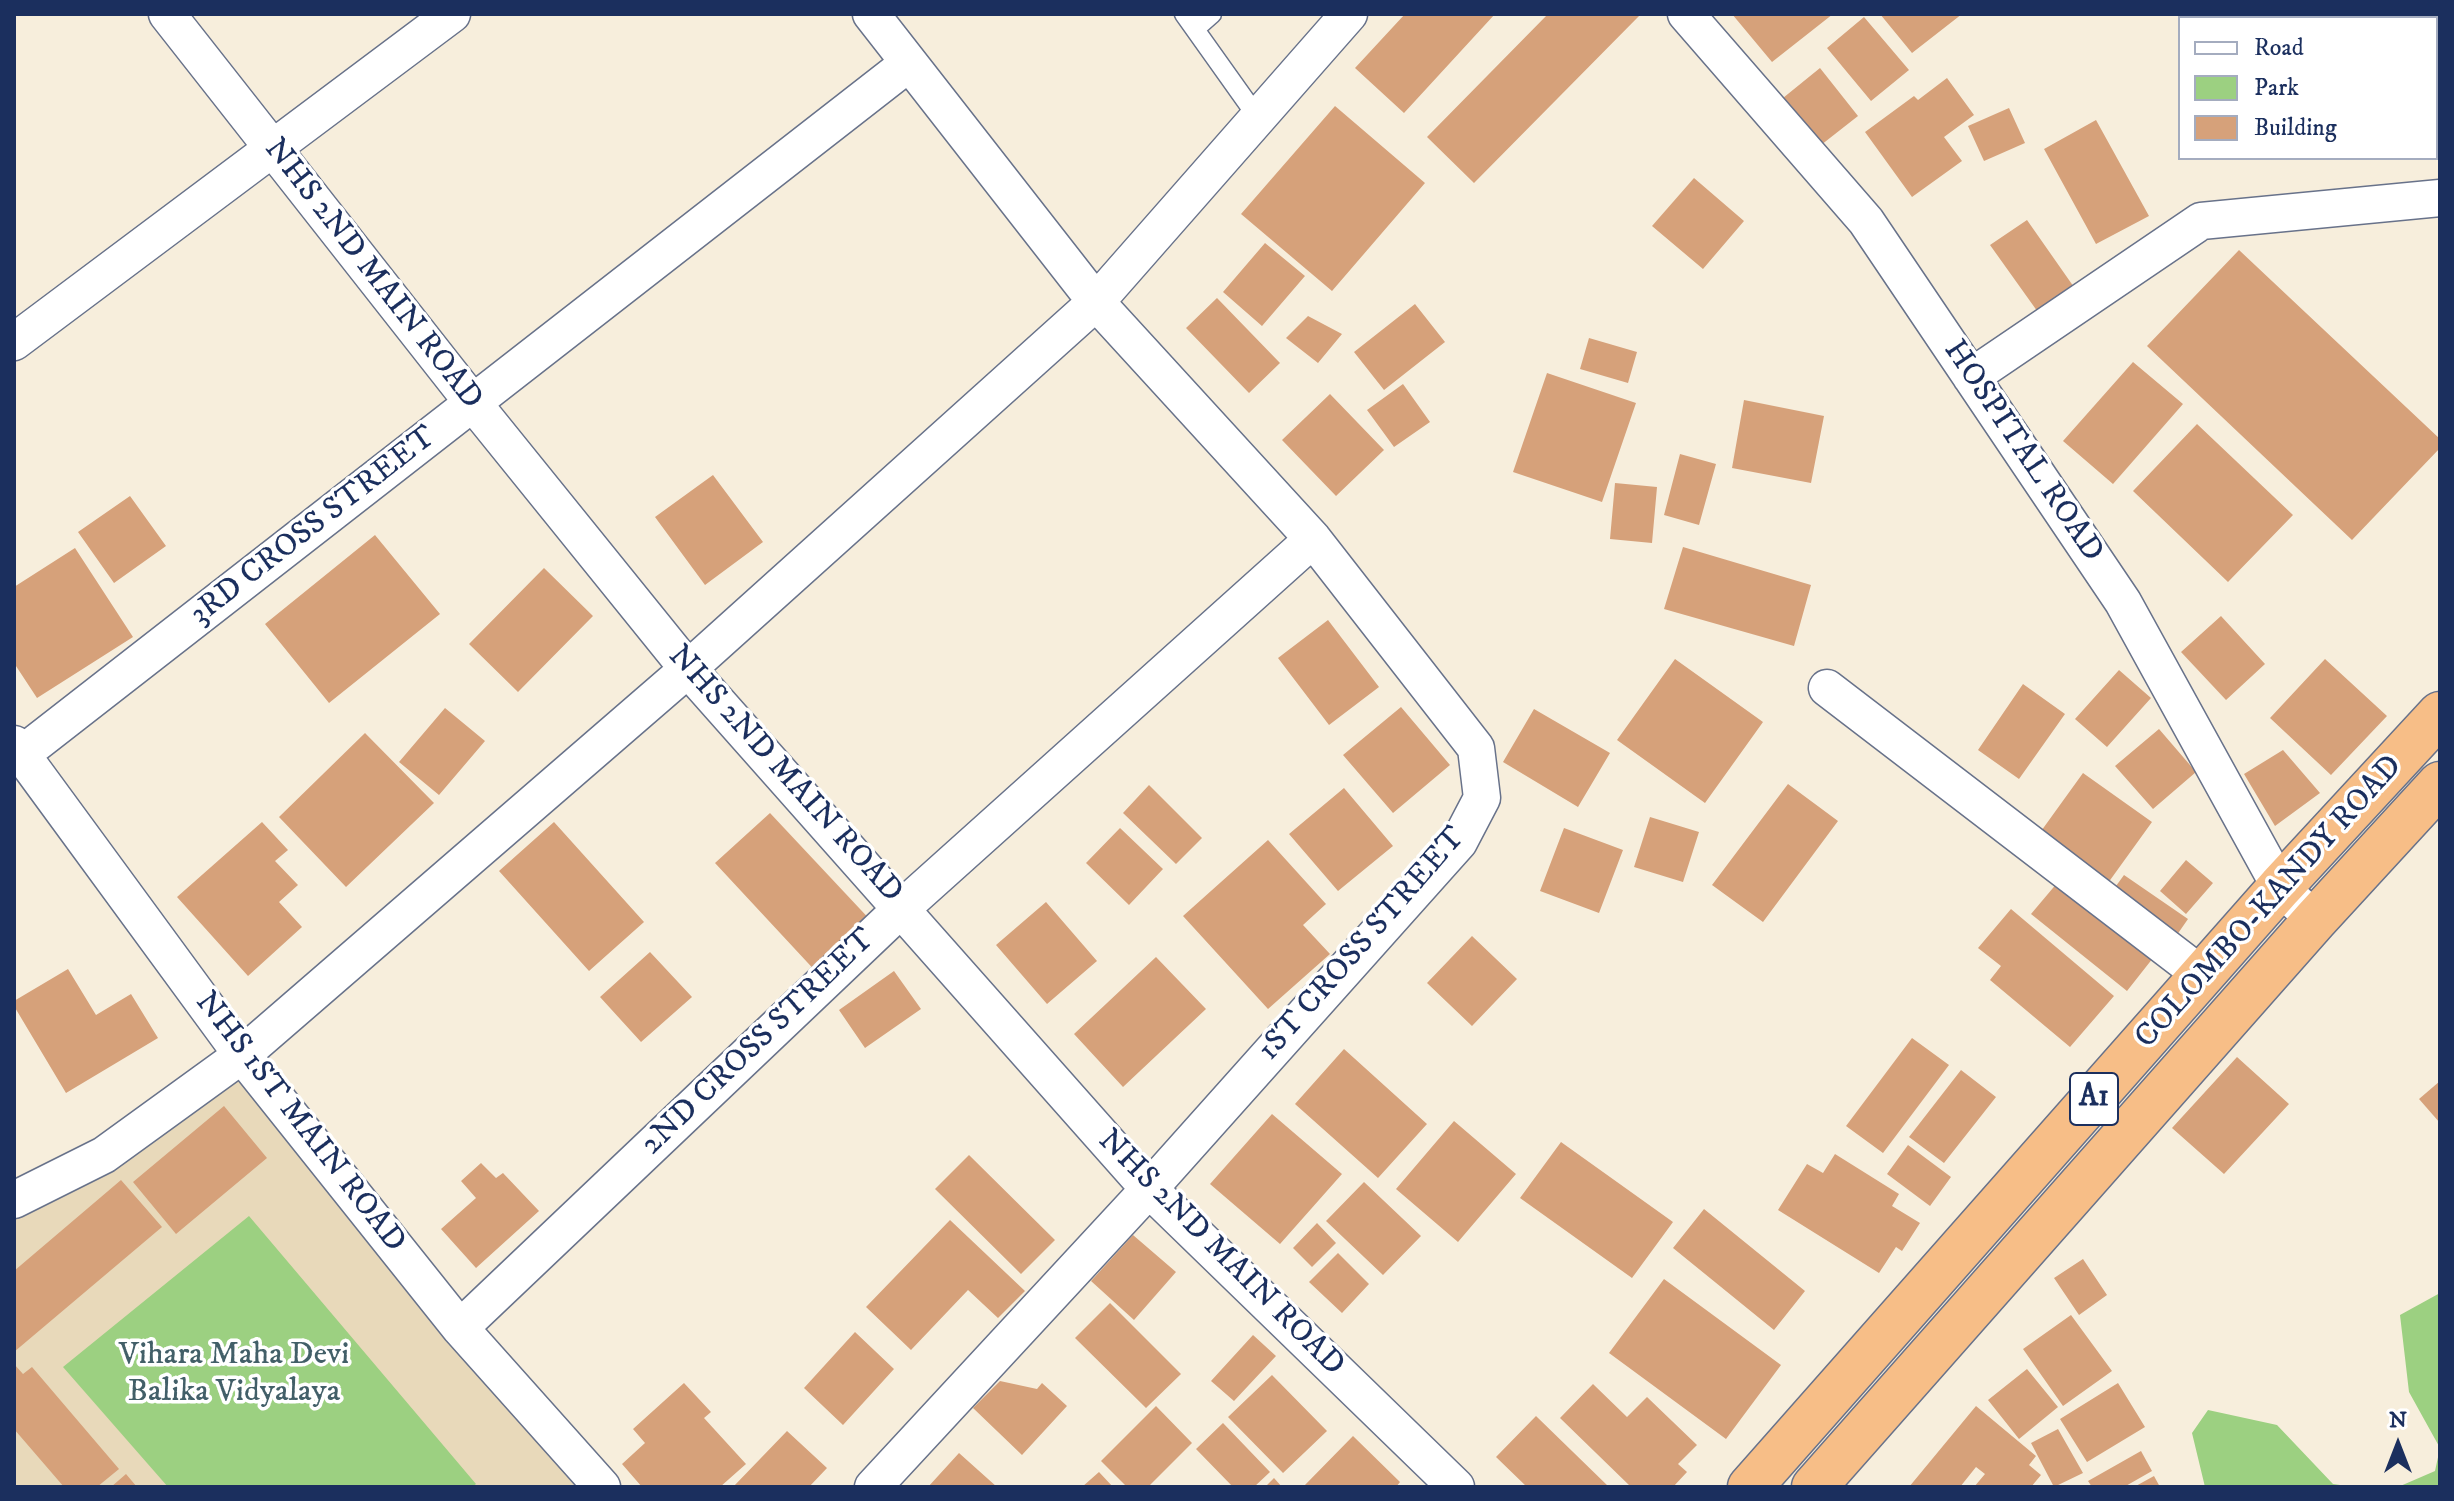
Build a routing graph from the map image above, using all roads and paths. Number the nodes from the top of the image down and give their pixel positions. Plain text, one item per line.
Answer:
1 (167, 14) edge
2 (452, 14) edge
3 (871, 14) edge
4 (1212, 14) edge
5 (1349, 14) edge
6 (1686, 14) edge
7 (1190, 21) edge
8 (909, 63) junction
9 (1258, 118) junction
10 (272, 150) junction
11 (2440, 198) edge
12 (1096, 302) junction
13 (14, 342) edge
14 (1971, 377) junction
15 (473, 403) junction
16 (1313, 539) junction
17 (688, 669) junction
18 (1827, 688) dead end
19 (2440, 714) edge
20 (18, 749) edge
21 (2440, 784) edge
22 (2280, 887) junction
23 (902, 908) junction
24 (2315, 920) junction
25 (2203, 976) junction
26 (242, 1055) junction
27 (1149, 1189) junction
28 (14, 1200) edge
29 (460, 1328) junction
30 (1434, 1480) edge
31 (602, 1487) edge
32 (873, 1487) edge
33 (1750, 1487) edge
34 (1814, 1487) edge

1 - 10 street, NHS 2ND MAIN ROAD
2 - 10 street
3 - 8 street, 1ST CROSS STREET
4 - 7 lane
5 - 9 street
6 - 14 street, HOSPITAL ROAD
7 - 9 lane
8 - 12 street, 1ST CROSS STREET
8 - 15 street, 3RD CROSS STREET
9 - 12 street
10 - 13 street
10 - 15 street, NHS 2ND MAIN ROAD
11 - 14 street
12 - 16 street, 1ST CROSS STREET
12 - 17 street
14 - 22 street, HOSPITAL ROAD
15 - 17 street, NHS 2ND MAIN ROAD
15 - 20 street, 3RD CROSS STREET
16 - 23 street, 2ND CROSS STREET
16 - 27 street, 1ST CROSS STREET
17 - 23 street, NHS 2ND MAIN ROAD
17 - 26 street
18 - 25 street
19 - 22 highway, COLOMBO-KANDY ROAD / A1
20 - 26 street, NHS 1ST MAIN ROAD
21 - 24 highway, COLOMBO-KANDY ROAD / A1
22 - 24 street, HOSPITAL ROAD
22 - 25 highway, COLOMBO-KANDY ROAD / A1
23 - 27 street, NHS 2ND MAIN ROAD
23 - 29 street, 2ND CROSS STREET
24 - 34 highway, COLOMBO-KANDY ROAD / A1
25 - 33 highway, COLOMBO-KANDY ROAD / A1
26 - 28 street
26 - 29 street, NHS 1ST MAIN ROAD
27 - 30 street, NHS 2ND MAIN ROAD
27 - 32 street, 1ST CROSS STREET
29 - 31 street, NHS 1ST MAIN ROAD

